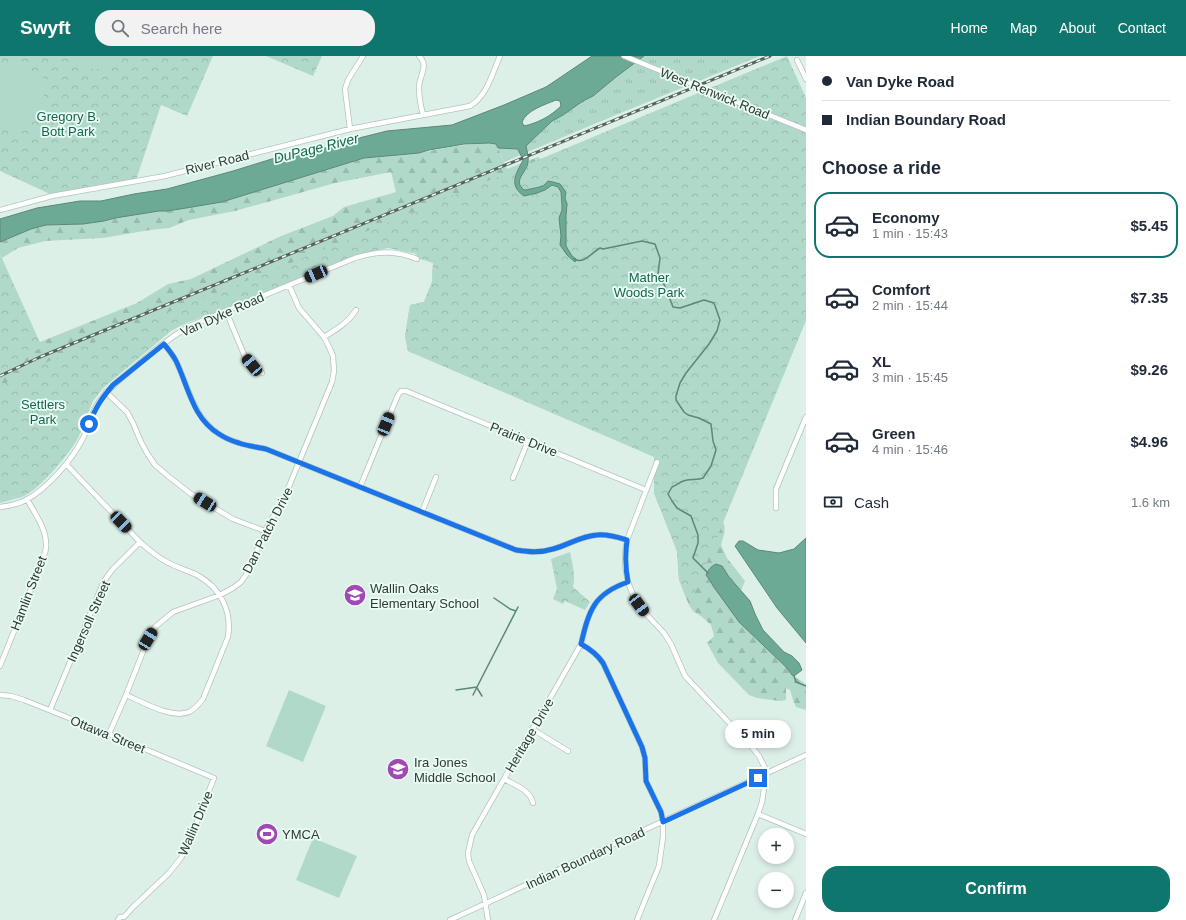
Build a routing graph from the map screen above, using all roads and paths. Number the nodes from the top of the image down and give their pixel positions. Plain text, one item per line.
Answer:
1 (363, 56) edge
2 (419, 56) edge
3 (500, 56) edge
4 (624, 56) edge
5 (797, 60) dead end
6 (806, 79) edge
7 (423, 115) junction
8 (350, 129) junction
9 (806, 130) edge
10 (0, 210) edge
11 (417, 259) dead end
12 (289, 285) junction
13 (356, 310) dead end
14 (226, 311) junction
15 (324, 336) junction
16 (164, 344) junction
17 (262, 373) dead end
18 (106, 392) junction
19 (806, 420) edge
20 (528, 441) junction
21 (300, 462) junction
22 (657, 462) dead end
23 (66, 464) junction
24 (436, 477) dead end
25 (513, 478) dead end
26 (360, 487) junction
27 (646, 490) junction
28 (27, 499) junction
29 (0, 507) edge
30 (776, 508) dead end
31 (422, 512) junction
32 (265, 531) junction
33 (627, 540) junction
34 (140, 542) junction
35 (628, 582) junction
36 (220, 595) junction
37 (581, 644) junction
38 (0, 666) edge
39 (0, 695) edge
40 (126, 695) junction
41 (50, 710) junction
42 (532, 729) junction
43 (109, 734) junction
44 (568, 751) dead end
45 (806, 755) edge
46 (766, 774) junction
47 (214, 778) joint
48 (504, 779) junction
49 (533, 803) dead end
50 (758, 814) junction
51 (663, 822) junction
52 (806, 834) edge
53 (806, 893) edge
54 (486, 903) junction
55 (125, 919) edge
56 (118, 920) edge
57 (450, 920) edge
58 (488, 920) edge
59 (637, 920) edge
60 (714, 920) edge
61 (795, 920) edge

1 - 8 street
2 - 7 street
3 - 7 street, River Road
4 - 9 street, West Renwick Road
5 - 6 street
7 - 8 street, River Road
8 - 10 street, River Road
11 - 12 street, Van Dyke Road
12 - 14 street, Van Dyke Road
12 - 15 street, Dan Patch Drive
13 - 15 street
14 - 16 street, Van Dyke Road
14 - 17 street
15 - 21 street, Dan Patch Drive
16 - 18 street, Van Dyke Road
16 - 21 street
18 - 23 street, Van Dyke Road
18 - 32 street
19 - 30 street
20 - 25 street
20 - 26 street, Prairie Drive
20 - 27 street, Prairie Drive
21 - 26 street
21 - 32 street, Dan Patch Drive
22 - 27 street
23 - 28 street, Van Dyke Road
23 - 34 street
24 - 31 street
26 - 31 street
27 - 33 street
28 - 29 street, Van Dyke Road
28 - 38 street, Hamlin Street
31 - 33 street
32 - 36 street, Dan Patch Drive
33 - 35 street
34 - 36 street
34 - 41 street, Ingersoll Street
35 - 37 street, Heritage Drive
35 - 46 street
36 - 40 street, Dan Patch Drive
36 - 40 street
37 - 42 street, Heritage Drive
37 - 51 street
39 - 41 street, Ottawa Street
40 - 43 street, Dan Patch Drive
41 - 43 street, Ottawa Street
42 - 44 street
42 - 48 street, Heritage Drive
43 - 47 street, Ottawa Street
45 - 46 street, Indian Boundary Road
46 - 50 street
46 - 51 street, Indian Boundary Road
47 - 55 street, Wallin Drive
48 - 49 street
48 - 54 street, Heritage Drive
50 - 52 street
50 - 60 street
51 - 54 street, Indian Boundary Road
51 - 59 street
53 - 61 street
54 - 57 street, Indian Boundary Road
54 - 58 street, Heritage Drive
55 - 56 street, Wallin Drive

